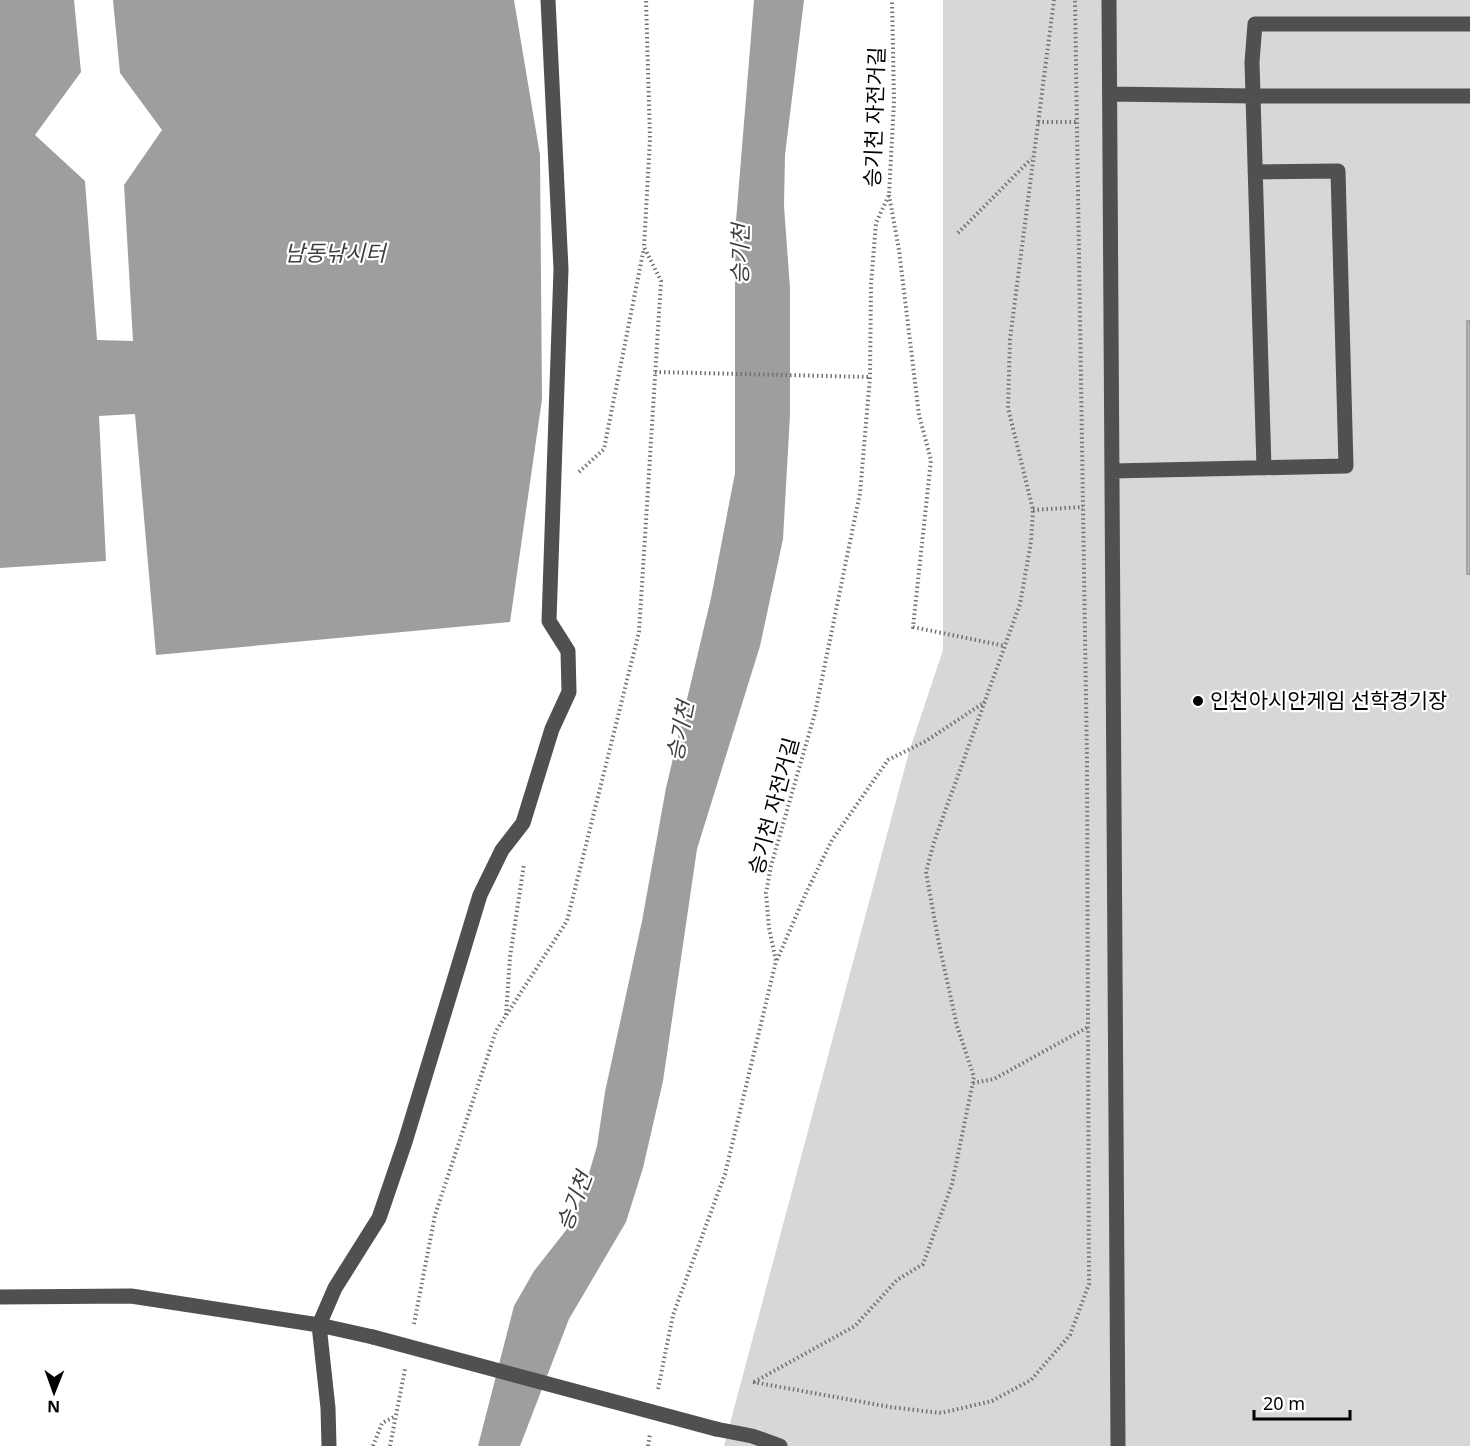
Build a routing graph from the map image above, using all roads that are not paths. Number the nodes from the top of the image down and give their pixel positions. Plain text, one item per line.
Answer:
1 (548, 0) edge
2 (1110, 0) edge
3 (1470, 24) edge
4 (1110, 94) junction
5 (1253, 96) junction
6 (1470, 96) edge
7 (1255, 172) junction
8 (1263, 468) junction
9 (1113, 471) junction
10 (0, 1297) edge
11 (319, 1325) junction
12 (329, 1446) edge
13 (780, 1446) edge
14 (1118, 1446) edge

1 - 11 street
2 - 4 street
3 - 5 street
4 - 5 street
4 - 9 street
5 - 6 street
5 - 7 street
7 - 8 street
7 - 8 street
8 - 9 street
9 - 14 street
10 - 11 street
11 - 12 street
11 - 13 street, bridge

